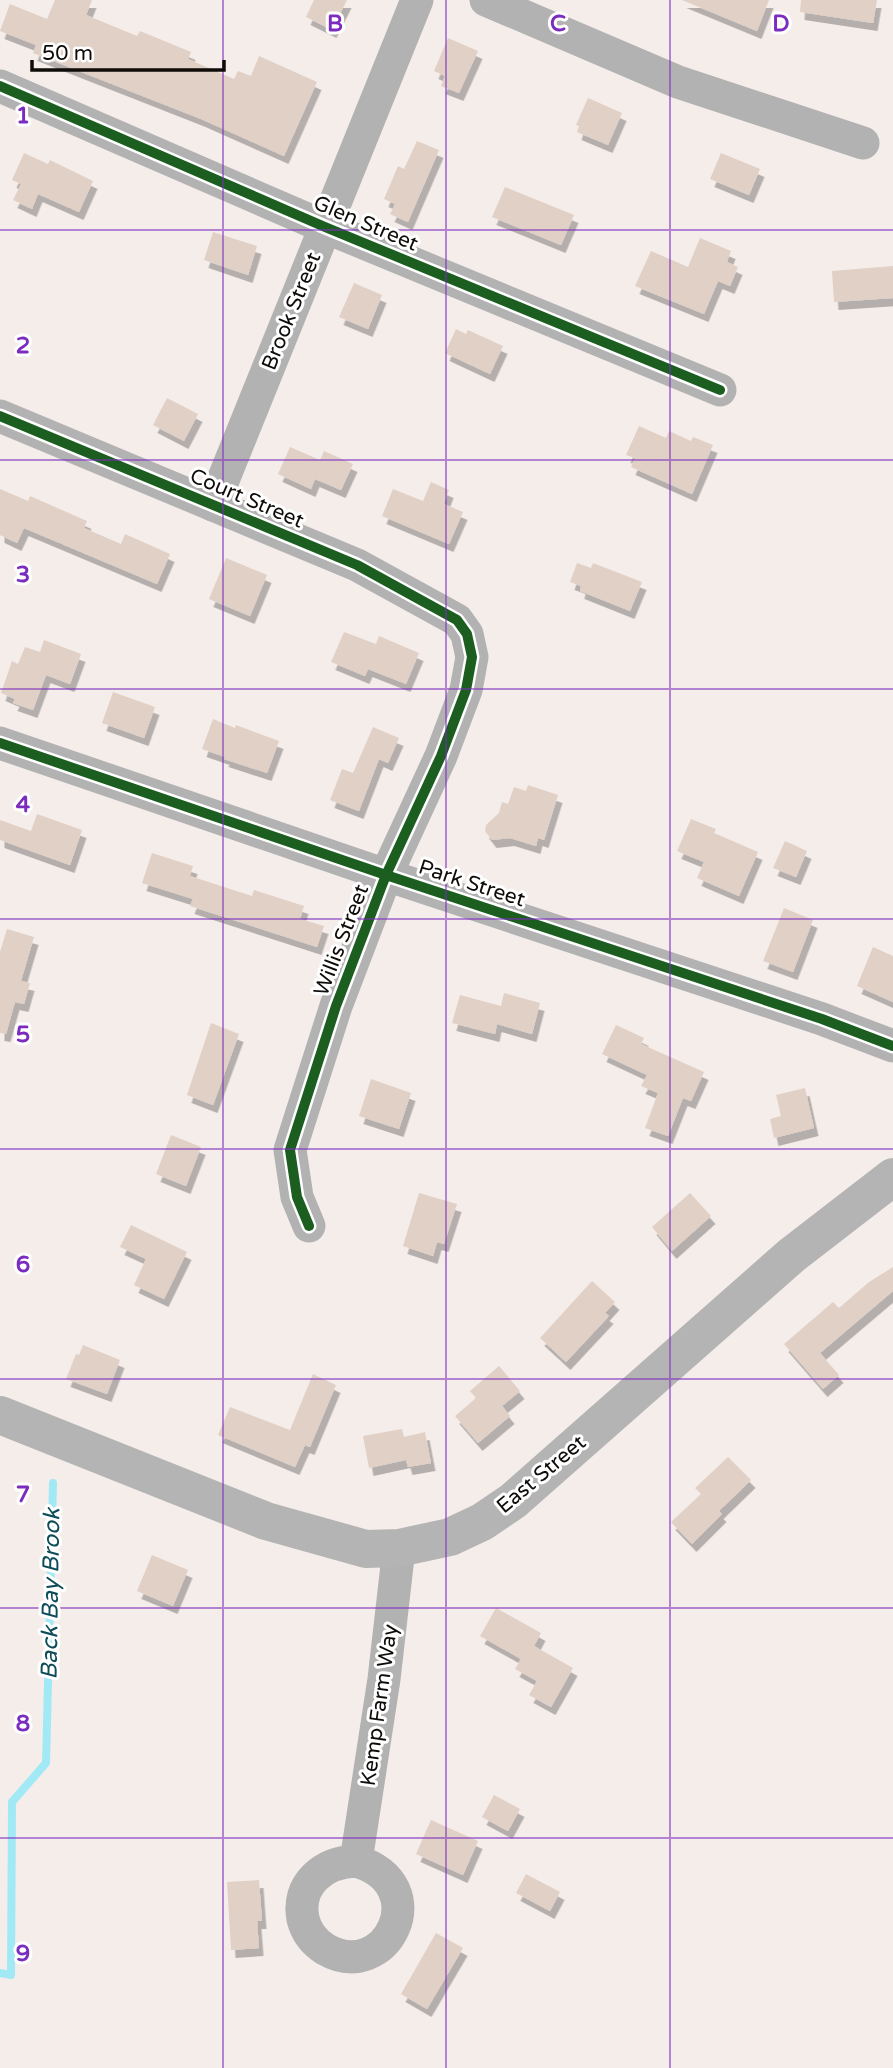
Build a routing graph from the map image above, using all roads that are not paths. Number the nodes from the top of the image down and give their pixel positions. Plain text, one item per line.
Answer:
1 (417, 0) edge
2 (486, 0) edge
3 (0, 86) edge
4 (863, 143) dead end
5 (325, 227) junction
6 (720, 390) dead end
7 (0, 416) edge
8 (213, 505) junction
9 (467, 634) joint
10 (0, 743) edge
11 (386, 875) junction
12 (893, 1046) edge
13 (893, 1177) edge
14 (309, 1226) dead end
15 (0, 1415) edge
16 (399, 1548) junction
17 (356, 1861) dead end

1 - 5 street, Brook Street
2 - 4 street
3 - 5 street, Glen Street
5 - 6 street, Glen Street
5 - 8 street, Brook Street
7 - 8 street, Court Street
8 - 9 street, Court Street
9 - 11 street, Willis Street
10 - 11 street, Park Street
11 - 12 street, Park Street
11 - 14 street, Willis Street
13 - 16 main road, East Street
15 - 16 main road, East Street
16 - 17 street, Kemp Farm Way

